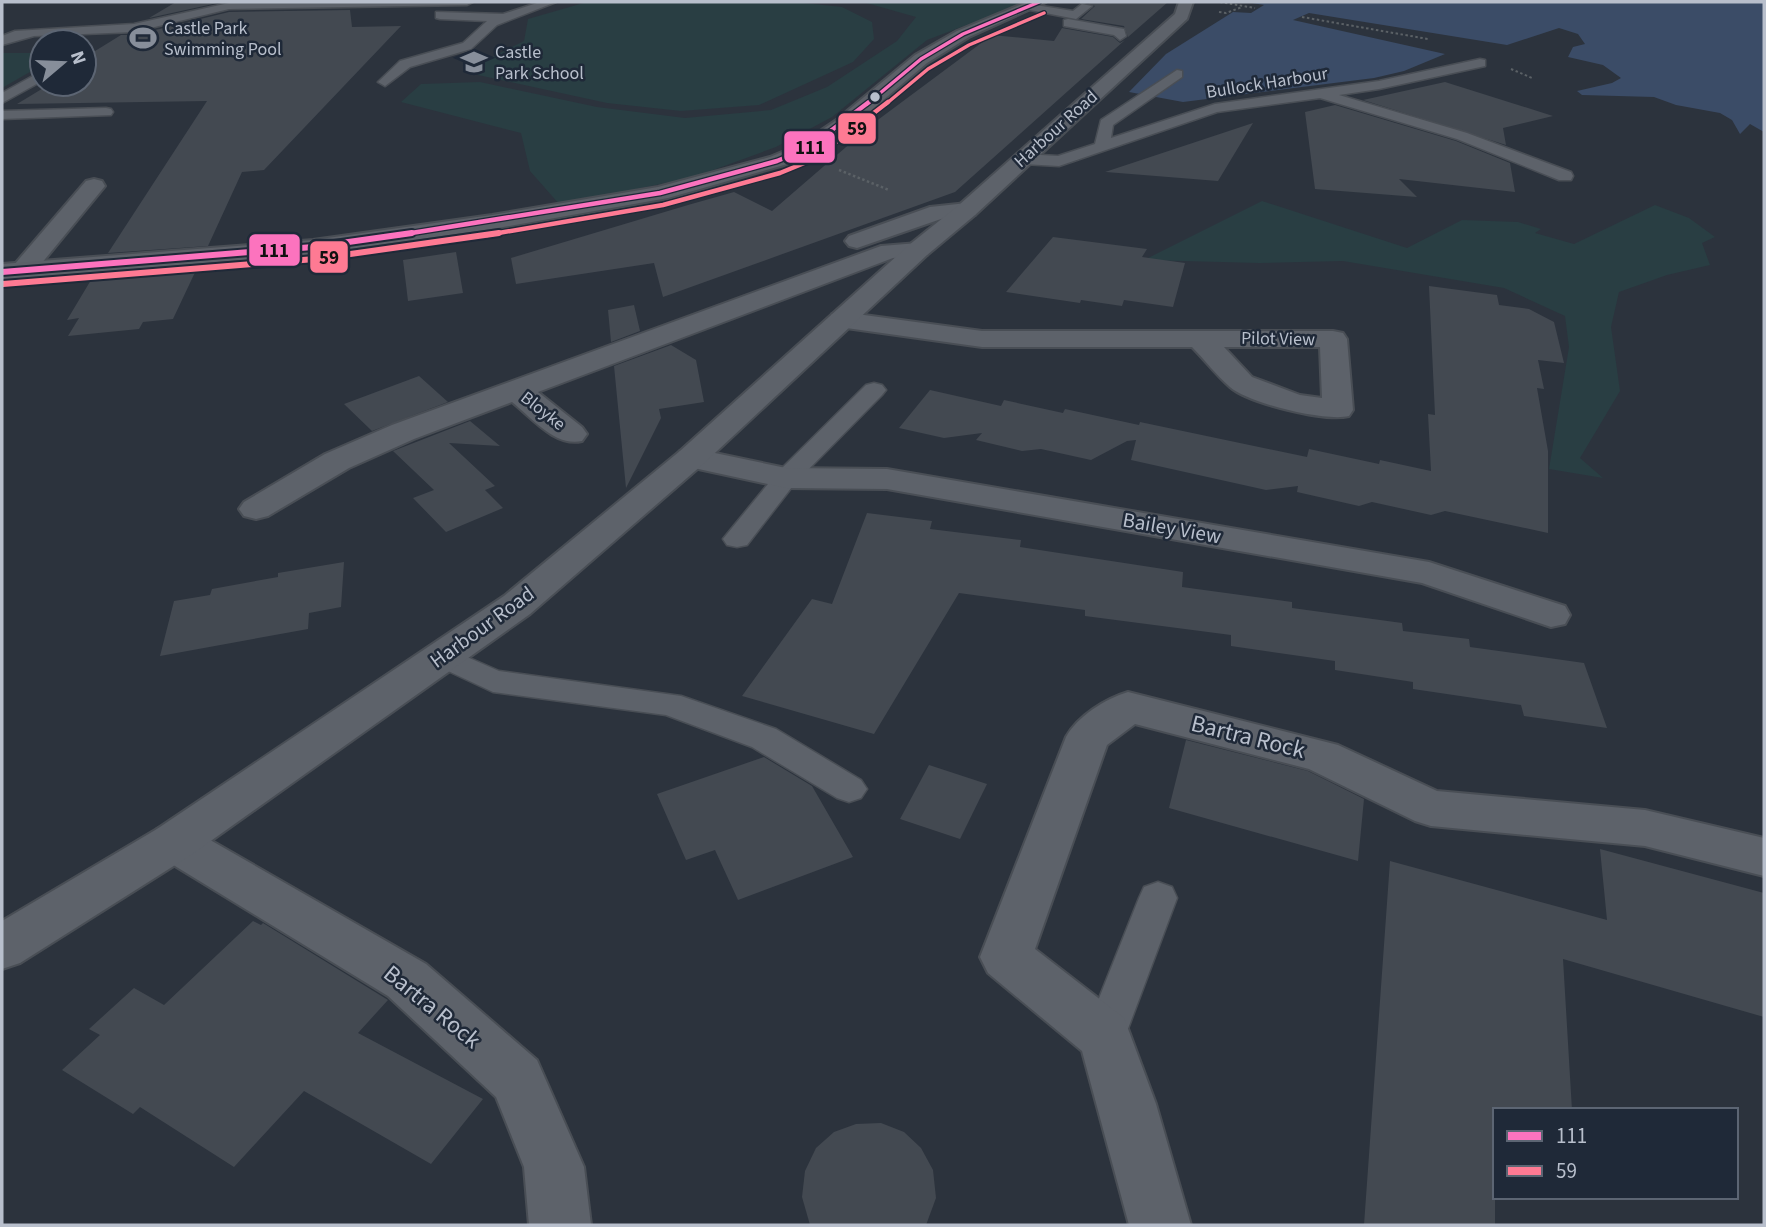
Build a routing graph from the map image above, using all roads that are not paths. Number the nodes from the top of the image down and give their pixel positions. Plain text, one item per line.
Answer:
1 (198, 2) edge
2 (467, 2) edge
3 (550, 2) edge
4 (1185, 2) edge
5 (334, 4) junction
6 (1034, 4) edge
7 (1086, 6) dead end
8 (505, 18) junction
9 (1072, 19) junction
10 (25, 20) dead end
11 (98, 29) edge
12 (1054, 32) dead end
13 (28, 34) edge
14 (1120, 36) dead end
15 (2, 41) edge
16 (1480, 63) road end
17 (1177, 74) dead end
18 (385, 82) dead end
19 (28, 83) edge
20 (1321, 93) junction
21 (2, 99) edge
22 (107, 112) dead end
23 (2, 115) edge
24 (1102, 146) junction
25 (1023, 159) junction
26 (1564, 176) dead end
27 (94, 186) dead end
28 (967, 210) junction
29 (918, 250) junction
30 (13, 271) edge
31 (674, 307) dead end
32 (842, 320) junction
33 (1199, 338) junction
34 (515, 389) junction
35 (874, 390) dead end
36 (571, 434) dead end
37 (691, 458) junction
38 (786, 478) junction
39 (256, 509) dead end
40 (737, 539) dead end
41 (1551, 615) dead end
42 (442, 656) junction
43 (849, 789) dead end
44 (174, 842) junction
45 (1764, 857) edge
46 (1158, 898) dead end
47 (2, 947) edge
48 (1105, 1036) junction
49 (559, 1225) edge
50 (1160, 1225) edge

1 - 10 lane
2 - 5 lane
3 - 8 lane
4 - 25 street, Harbour Road
5 - 8 lane
5 - 11 lane
6 - 9 lane
6 - 30 main road
7 - 9 lane
8 - 18 lane
9 - 12 lane
9 - 14 lane
13 - 15 lane
16 - 20 lane, Bullock Harbour
17 - 24 lane
19 - 21 lane
20 - 24 lane, Bullock Harbour
20 - 26 lane
22 - 23 lane
24 - 25 lane, Bullock Harbour
25 - 28 street, Harbour Road
27 - 30 street
28 - 29 street, Harbour Road
28 - 31 street
29 - 32 street, Harbour Road
29 - 34 street
32 - 33 street, Pilot View
32 - 37 street, Harbour Road
33 - 33 street, Pilot View
34 - 36 street, Bloyke
34 - 39 street
35 - 38 lane
37 - 38 street, Bailey View
37 - 42 street, Harbour Road
38 - 40 lane
38 - 41 street, Bailey View
42 - 43 lane
42 - 44 street, Harbour Road
44 - 47 street, Harbour Road
44 - 49 street, Bartra Rock
45 - 48 street, Bartra Rock
46 - 48 lane
48 - 50 street

